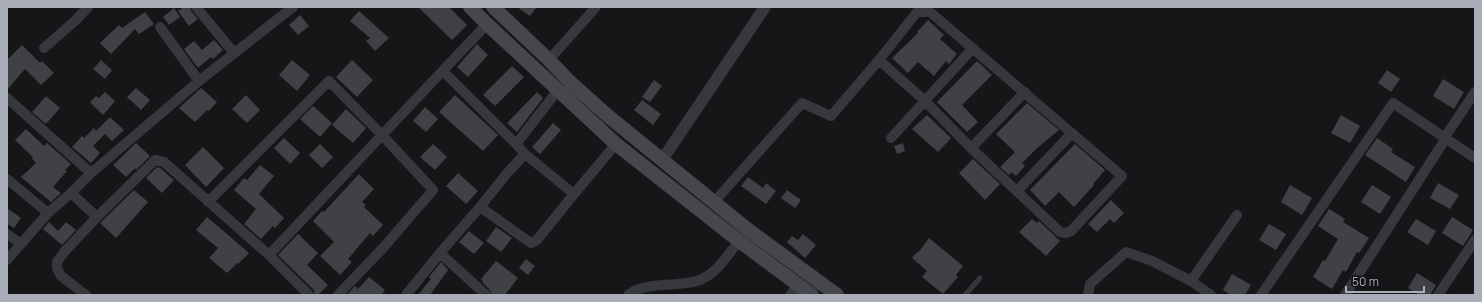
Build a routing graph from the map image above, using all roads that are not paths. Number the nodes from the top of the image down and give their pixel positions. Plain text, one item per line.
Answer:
1 (88, 7) edge
2 (196, 7) edge
3 (293, 7) edge
4 (470, 7) edge
5 (596, 7) edge
6 (765, 7) edge
7 (499, 9) edge
8 (487, 24) junction
9 (160, 27) dead end
10 (44, 48) dead end
11 (973, 48) junction
12 (234, 53) junction
13 (549, 60) junction
14 (879, 60) junction
15 (443, 71) junction
16 (199, 81) junction
17 (558, 90) junction
18 (1025, 92) junction
19 (1475, 92) edge
20 (7, 98) edge
21 (924, 100) junction
22 (1072, 133) junction
23 (382, 135) junction
24 (891, 138) dead end
25 (1445, 138) junction
26 (516, 144) junction
27 (616, 144) junction
28 (971, 148) junction
29 (525, 154) junction
30 (1475, 158) edge
31 (662, 160) junction
32 (91, 173) junction
33 (7, 179) edge
34 (1017, 191) junction
35 (71, 193) junction
36 (574, 194) junction
37 (208, 202) junction
38 (714, 202) junction
39 (480, 207) junction
40 (48, 213) junction
41 (1237, 215) dead end
42 (97, 216) junction
43 (7, 234) edge
44 (1475, 240) edge
45 (739, 241) junction
46 (21, 244) junction
47 (440, 253) junction
48 (269, 255) junction
49 (7, 260) edge
50 (980, 278) dead end
51 (1191, 282) junction
52 (794, 290) edge
53 (86, 295) edge
54 (309, 295) edge
55 (338, 295) edge
56 (406, 295) edge
57 (486, 295) edge
58 (628, 295) edge
59 (812, 295) edge
60 (837, 295) edge
61 (965, 295) edge
62 (1088, 295) edge
63 (1210, 295) edge
64 (1261, 295) edge
65 (1345, 295) edge
66 (1438, 295) edge

1 - 10 street
2 - 12 street
3 - 12 street
4 - 8 main road
5 - 13 street
6 - 31 street
7 - 13 main road
8 - 15 street
8 - 17 main road
9 - 16 street
11 - 14 street
11 - 18 street
11 - 21 street
12 - 16 street
13 - 31 main road
14 - 21 street
14 - 38 street
15 - 23 street
15 - 26 street
16 - 32 street
17 - 26 street
17 - 27 main road
18 - 22 street
18 - 28 street
19 - 25 street
20 - 32 street
21 - 24 street
21 - 28 street
22 - 34 street
22 - 34 street
23 - 37 street
23 - 48 street
23 - 55 street
25 - 30 street
25 - 64 street
25 - 65 street
26 - 29 street
27 - 36 street
27 - 45 main road
28 - 34 street
29 - 36 street
29 - 39 street
31 - 38 main road
32 - 35 street
33 - 40 street
35 - 40 street
35 - 42 street
36 - 39 street
37 - 42 street
37 - 48 street
38 - 60 main road
39 - 47 street
40 - 46 street
41 - 51 street
42 - 53 street
43 - 46 street
44 - 66 street
45 - 52 main road
45 - 58 street
46 - 49 street
47 - 56 street
47 - 57 street
48 - 54 street
50 - 61 lane
51 - 62 street
51 - 63 street
52 - 59 main road

